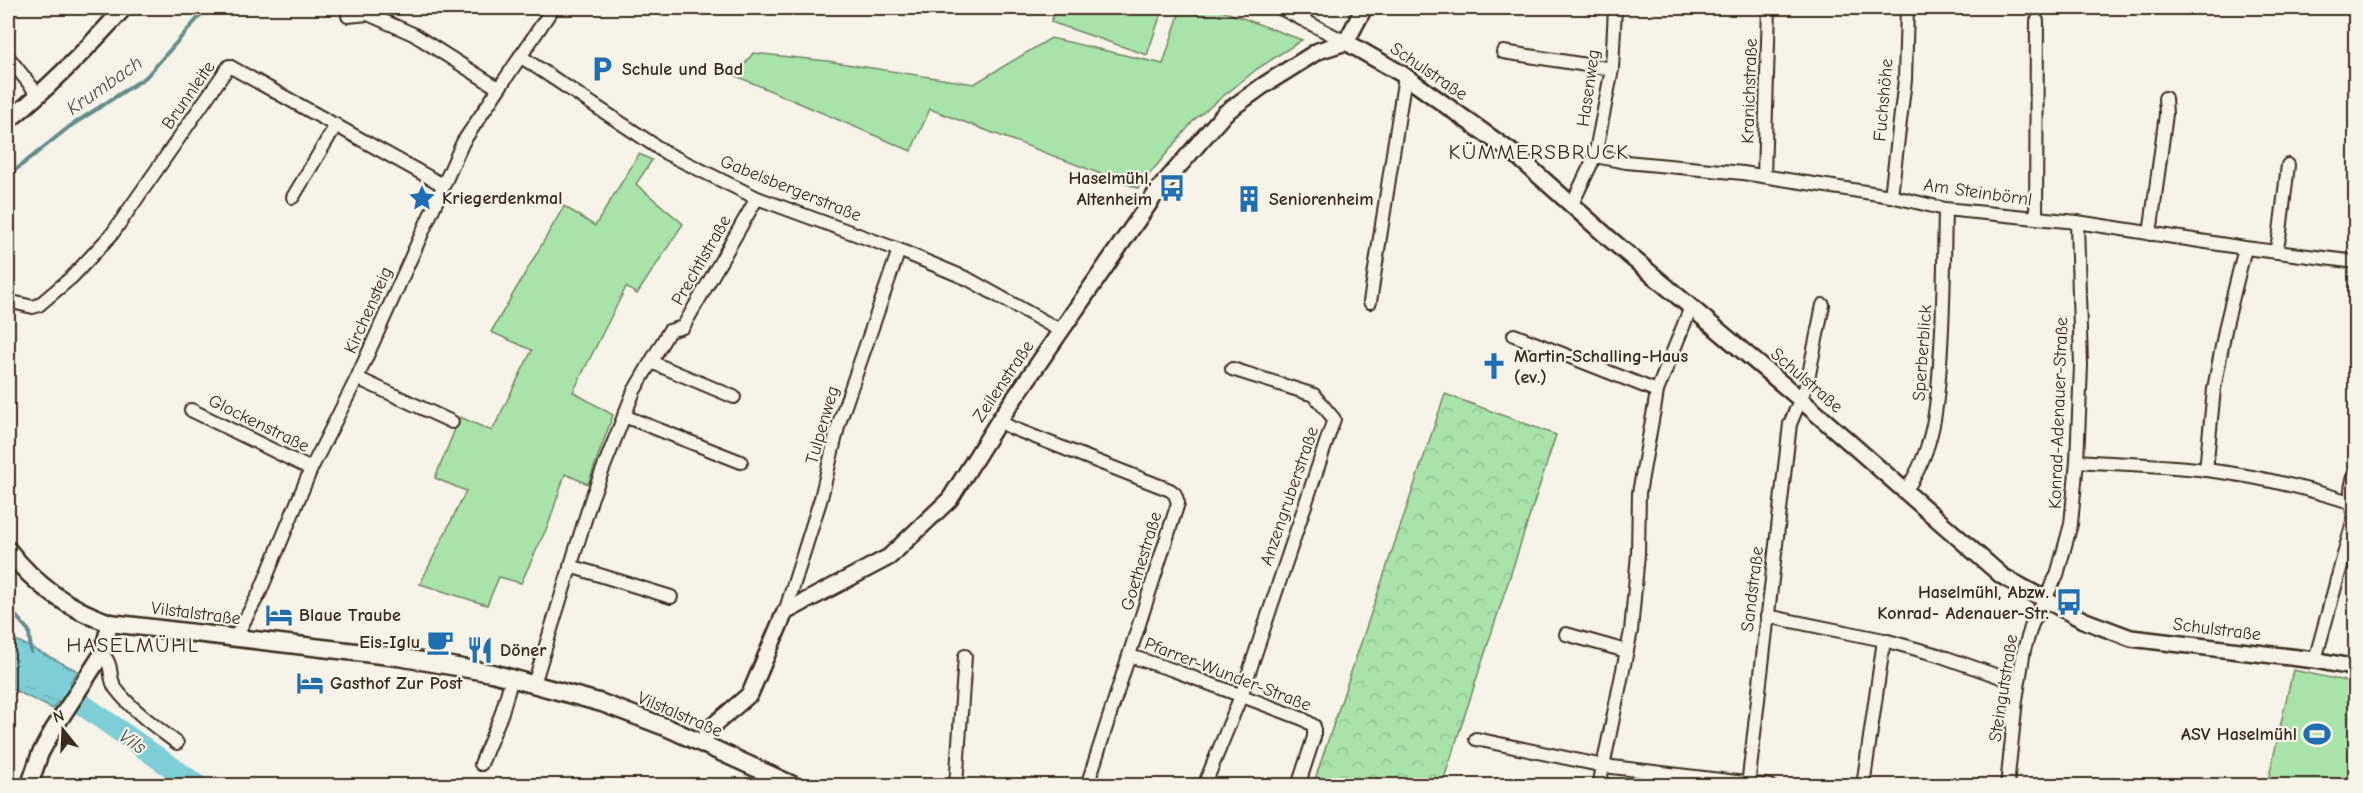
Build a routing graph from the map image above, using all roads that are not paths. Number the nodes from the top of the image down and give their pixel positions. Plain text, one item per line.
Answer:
1 (124, 8) edge
2 (553, 8) edge
3 (1280, 8) edge
4 (1364, 8) edge
5 (1615, 8) edge
6 (1769, 8) edge
7 (1907, 8) edge
8 (368, 11) edge
9 (348, 16) dead end
10 (2037, 21) dead end
11 (1346, 42) junction
12 (1503, 52) dead end
13 (520, 56) junction
14 (8, 57) edge
15 (1612, 69) junction
16 (1405, 76) junction
17 (498, 88) junction
18 (39, 96) junction
19 (2165, 98) dead end
20 (8, 121) edge
21 (336, 125) junction
22 (1595, 156) junction
23 (2288, 165) dead end
24 (1764, 176) junction
25 (443, 185) junction
26 (1891, 196) junction
27 (293, 197) dead end
28 (757, 198) junction
29 (1572, 204) junction
30 (1945, 209) junction
31 (2036, 218) junction
32 (2077, 222) junction
33 (2150, 234) junction
34 (2245, 248) junction
35 (899, 250) junction
36 (2276, 252) junction
37 (2355, 262) edge
38 (8, 301) edge
39 (1370, 302) dead end
40 (1823, 305) dead end
41 (1691, 307) junction
42 (1061, 331) junction
43 (1514, 334) dead end
44 (651, 362) junction
45 (1232, 369) dead end
46 (357, 378) junction
47 (1657, 391) junction
48 (734, 397) dead end
49 (1800, 399) junction
50 (191, 410) dead end
51 (624, 416) junction
52 (999, 421) junction
53 (452, 422) dead end
54 (2077, 461) junction
55 (741, 462) dead end
56 (311, 469) junction
57 (2206, 470) junction
58 (2355, 471) edge
59 (1905, 491) junction
60 (2353, 503) edge
61 (8, 550) edge
62 (570, 566) junction
63 (671, 597) dead end
64 (2045, 600) junction
65 (785, 612) junction
66 (1767, 616) junction
67 (111, 623) junction
68 (1566, 634) dead end
69 (235, 638) junction
70 (1884, 640) junction
71 (1626, 651) junction
72 (965, 656) dead end
73 (1130, 656) junction
74 (99, 660) junction
75 (2315, 660) junction
76 (2355, 668) edge
77 (512, 678) junction
78 (2018, 683) junction
79 (534, 684) junction
80 (1240, 696) junction
81 (1476, 739) dead end
82 (177, 743) dead end
83 (703, 744) junction
84 (481, 764) dead end
85 (1604, 766) junction
86 (1748, 784) edge
87 (29, 786) edge
88 (795, 786) edge
89 (956, 786) edge
90 (1086, 786) edge
91 (1204, 786) edge
92 (1299, 786) edge
93 (1599, 786) edge
94 (1770, 786) edge
95 (1863, 786) edge
96 (2007, 786) edge

1 - 18 street
2 - 13 street, Kirchensteig
3 - 11 street, Schulstraße
4 - 11 street
5 - 15 street, Hasenweg
6 - 24 street, Kranichstraße
7 - 26 street, Fuchshöhe
8 - 9 street
8 - 17 street
10 - 31 street
11 - 16 street, Schulstraße
11 - 42 street, Zeilenstraße
12 - 15 street
13 - 17 street, Kirchensteig
13 - 28 street, Gabelsbergerstraße
14 - 18 street
15 - 22 street, Hasenweg
16 - 29 street, Schulstraße
16 - 39 street
17 - 25 street, Kirchensteig
18 - 20 street
19 - 33 street
21 - 25 street, Brunnleite
21 - 27 street
21 - 38 street, Brunnleite
22 - 24 street, Am Steinbörnl
22 - 29 street, Hasenweg
23 - 36 street
24 - 26 street, Am Steinbörnl
25 - 46 street, Kirchensteig
26 - 30 street, Am Steinbörnl
28 - 35 street, Gabelsbergerstraße
28 - 44 street, Prechtlstraße
29 - 41 street, Schulstraße
30 - 31 street, Am Steinbörnl
30 - 59 street, Sperberblick
31 - 32 street, Am Steinbörnl
32 - 33 street, Am Steinbörnl
32 - 54 street, Konrad-Adenauer-Straße
33 - 34 street, Am Steinbörnl
34 - 36 street, Am Steinbörnl
34 - 57 street
35 - 42 street, Gabelsbergerstraße
35 - 65 street, Tulpenweg
36 - 37 street, Am Steinbörnl
40 - 49 street, Sandstraße
41 - 47 street
41 - 49 street, Schulstraße
42 - 52 street, Zeilenstraße
43 - 47 street
44 - 48 street
44 - 51 street, Prechtlstraße
45 - 80 street, Anzengruberstraße
46 - 53 street
46 - 56 street, Kirchensteig
47 - 71 street
49 - 59 street, Schulstraße
49 - 66 street, Sandstraße
50 - 56 street, Glockenstraße
51 - 55 street
51 - 62 street, Prechtlstraße
52 - 65 street, Zeilenstraße
52 - 73 street, Goethestraße
54 - 57 street
54 - 64 street, Konrad-Adenauer-Straße
56 - 69 street, Kirchensteig
57 - 60 street
58 - 60 street
59 - 64 street, Schulstraße
60 - 75 street
61 - 67 main road, Vilstalstraße
62 - 63 street
62 - 79 street, Prechtlstraße
64 - 75 street, Schulstraße
64 - 78 street, Steingutstraße
65 - 83 street
66 - 70 street
66 - 86 street, Sandstraße
67 - 69 main road, Vilstalstraße
67 - 74 street
68 - 71 street
69 - 77 main road, Vilstalstraße
70 - 78 street
70 - 95 street
71 - 85 street
72 - 89 street
73 - 80 street, Pfarrer-Wunder-Straße
73 - 90 street, Goethestraße
74 - 82 street
74 - 87 street
75 - 76 street, Schulstraße
77 - 79 main road, Vilstalstraße
77 - 84 street
78 - 96 street, Steingutstraße
79 - 83 main road, Vilstalstraße
80 - 91 street
80 - 92 street, Pfarrer-Wunder-Straße
81 - 85 street
83 - 88 main road, Vilstalstraße
85 - 86 street
85 - 93 street
86 - 94 street

